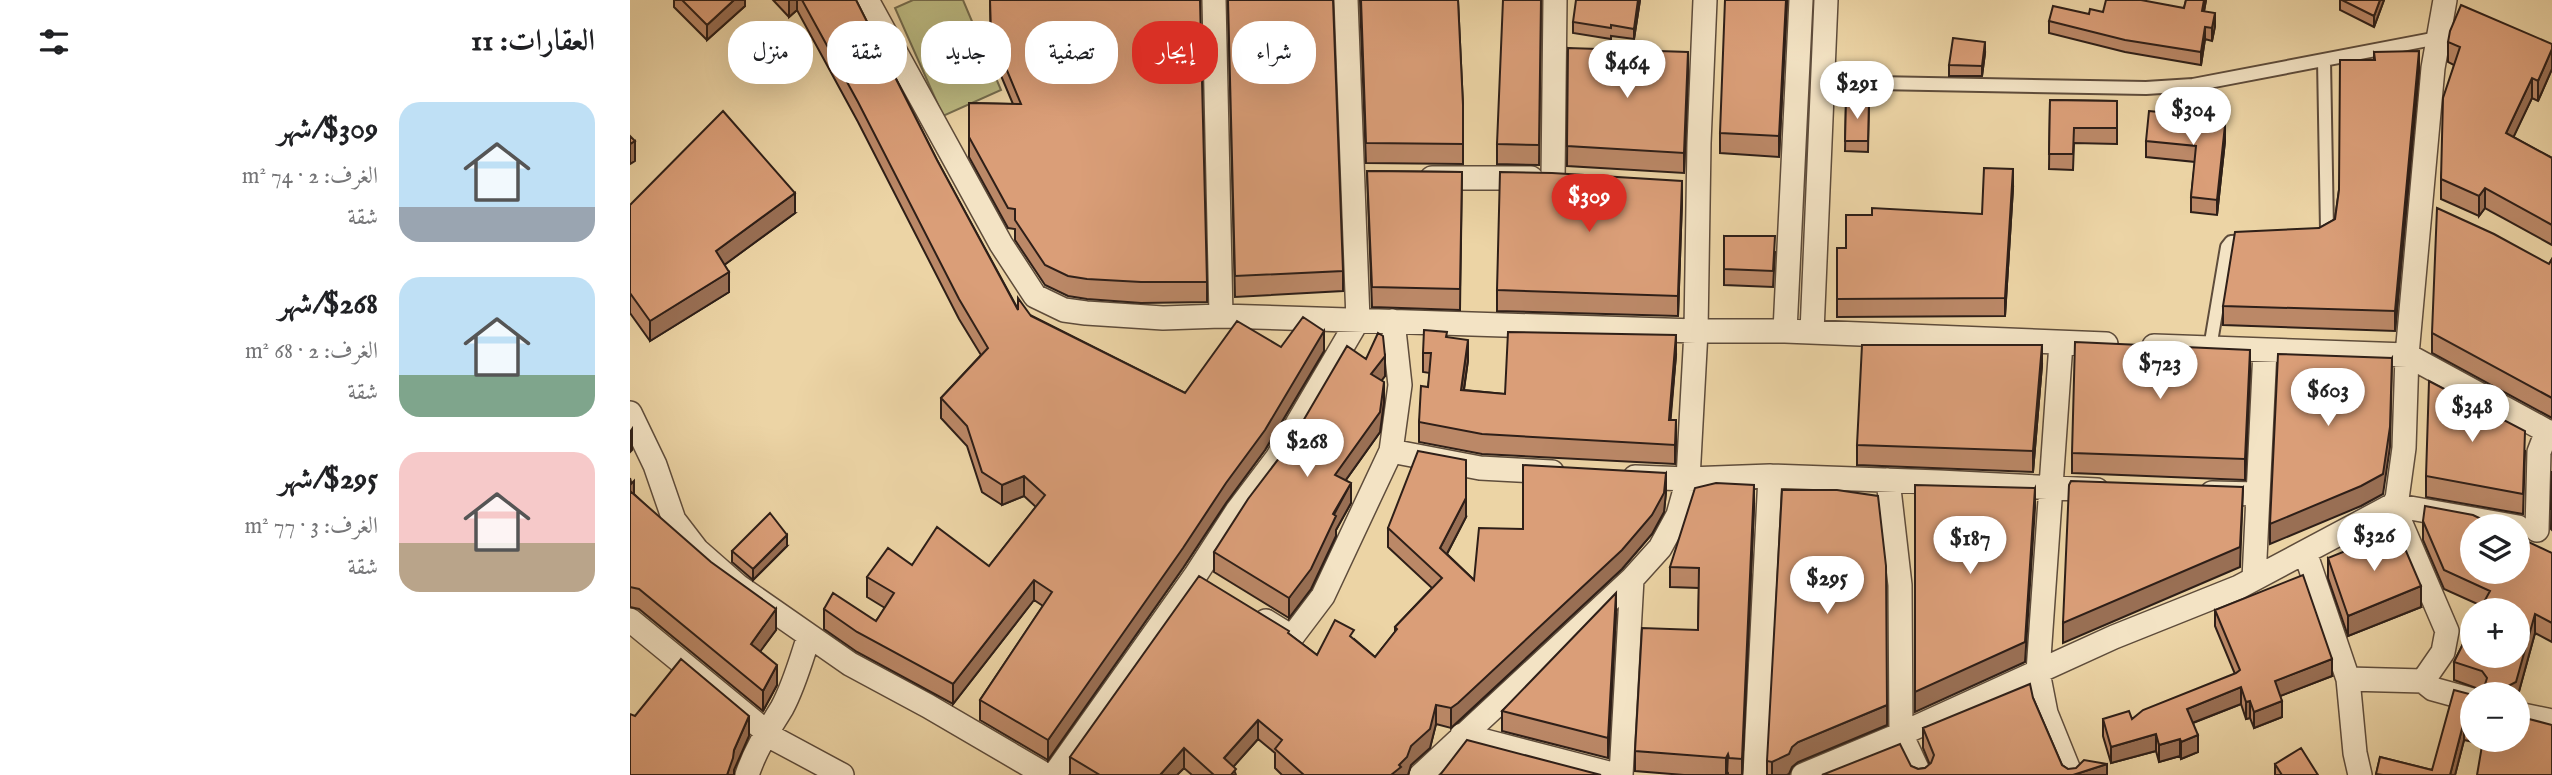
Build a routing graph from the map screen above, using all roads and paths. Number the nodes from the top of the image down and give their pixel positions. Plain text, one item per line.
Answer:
1 (867, 0) edge
2 (1214, 0) edge
3 (1346, 0) edge
4 (1555, 0) edge
5 (1705, 0) edge
6 (1801, 0) edge
7 (1826, 0) edge
8 (2445, 0) edge
9 (2438, 38) junction
10 (2324, 60) junction
11 (1823, 82) junction
12 (1352, 177) junction
13 (1379, 177) edge
14 (1406, 177) edge
15 (1553, 178) junction
16 (1579, 180) edge
17 (1672, 186) edge
18 (1698, 188) junction
19 (2421, 205) junction
20 (2445, 216) edge
21 (2307, 239) edge
22 (2269, 241) edge
23 (1220, 316) junction
24 (1358, 320) junction
25 (1392, 321) junction
26 (1696, 331) junction
27 (1784, 331) junction
28 (1812, 332) junction
29 (2061, 343) junction
30 (2210, 348) junction
31 (2265, 350) junction
32 (2407, 355) junction
33 (630, 413) edge
34 (2549, 432) edge
35 (1391, 451) junction
36 (1577, 474) edge
37 (1618, 476) edge
38 (1770, 477) junction
39 (1688, 480) junction
40 (1888, 480) junction
41 (2052, 488) junction
42 (2120, 490) edge
43 (2189, 492) edge
44 (2258, 494) junction
45 (2393, 505) junction
46 (2531, 531) edge
47 (2305, 552) junction
48 (1195, 576) junction
49 (1632, 579) junction
50 (2254, 579) junction
51 (1217, 590) edge
52 (1249, 610) edge
53 (630, 620) edge
54 (809, 636) junction
55 (2038, 673) junction
56 (2348, 679) junction
57 (2423, 681) junction
58 (2460, 697) edge
59 (2530, 716) edge
60 (2552, 720) edge
61 (766, 730) junction
62 (1901, 734) junction
63 (1462, 735) junction
64 (747, 775) edge
65 (842, 775) edge
66 (1046, 775) edge
67 (1054, 775) edge
68 (1420, 775) edge
69 (1619, 775) edge
70 (1755, 775) edge
71 (1803, 775) edge
72 (1920, 775) edge
73 (2071, 775) edge
74 (2360, 775) edge

1 - 23 street
2 - 23 street
3 - 12 street
4 - 15 street
5 - 18 street
6 - 27 street
7 - 11 street
8 - 9 street
9 - 10 lane
9 - 19 street
10 - 11 lane
10 - 21 lane
11 - 28 street
12 - 13 street
12 - 24 street
14 - 15 street
15 - 16 street
17 - 18 street
18 - 26 street
19 - 20 street
19 - 32 street
22 - 30 lane
23 - 24 street
24 - 25 street
24 - 48 street
25 - 26 street
25 - 35 street
26 - 27 street
26 - 39 street
27 - 28 street
28 - 29 street
29 - 30 street
29 - 41 street
30 - 31 street
31 - 32 street
31 - 44 street
32 - 34 street
32 - 45 street
33 - 54 street
34 - 46 street
35 - 36 street
35 - 52 street
37 - 39 street
38 - 39 street
38 - 40 street
38 - 70 street
39 - 49 street
40 - 41 street
40 - 62 street
41 - 42 street
41 - 55 street
43 - 44 street
44 - 50 street
45 - 46 street
45 - 47 street
45 - 57 street
47 - 50 street
47 - 56 street
48 - 51 street
48 - 67 street
49 - 63 street
49 - 69 street
50 - 55 street
53 - 61 street
54 - 61 street
54 - 66 street
55 - 62 street
55 - 73 street
56 - 57 street
56 - 74 street
57 - 58 street
59 - 60 street
61 - 64 street
61 - 65 street
62 - 71 street
62 - 72 street
63 - 68 street
63 - 69 street

